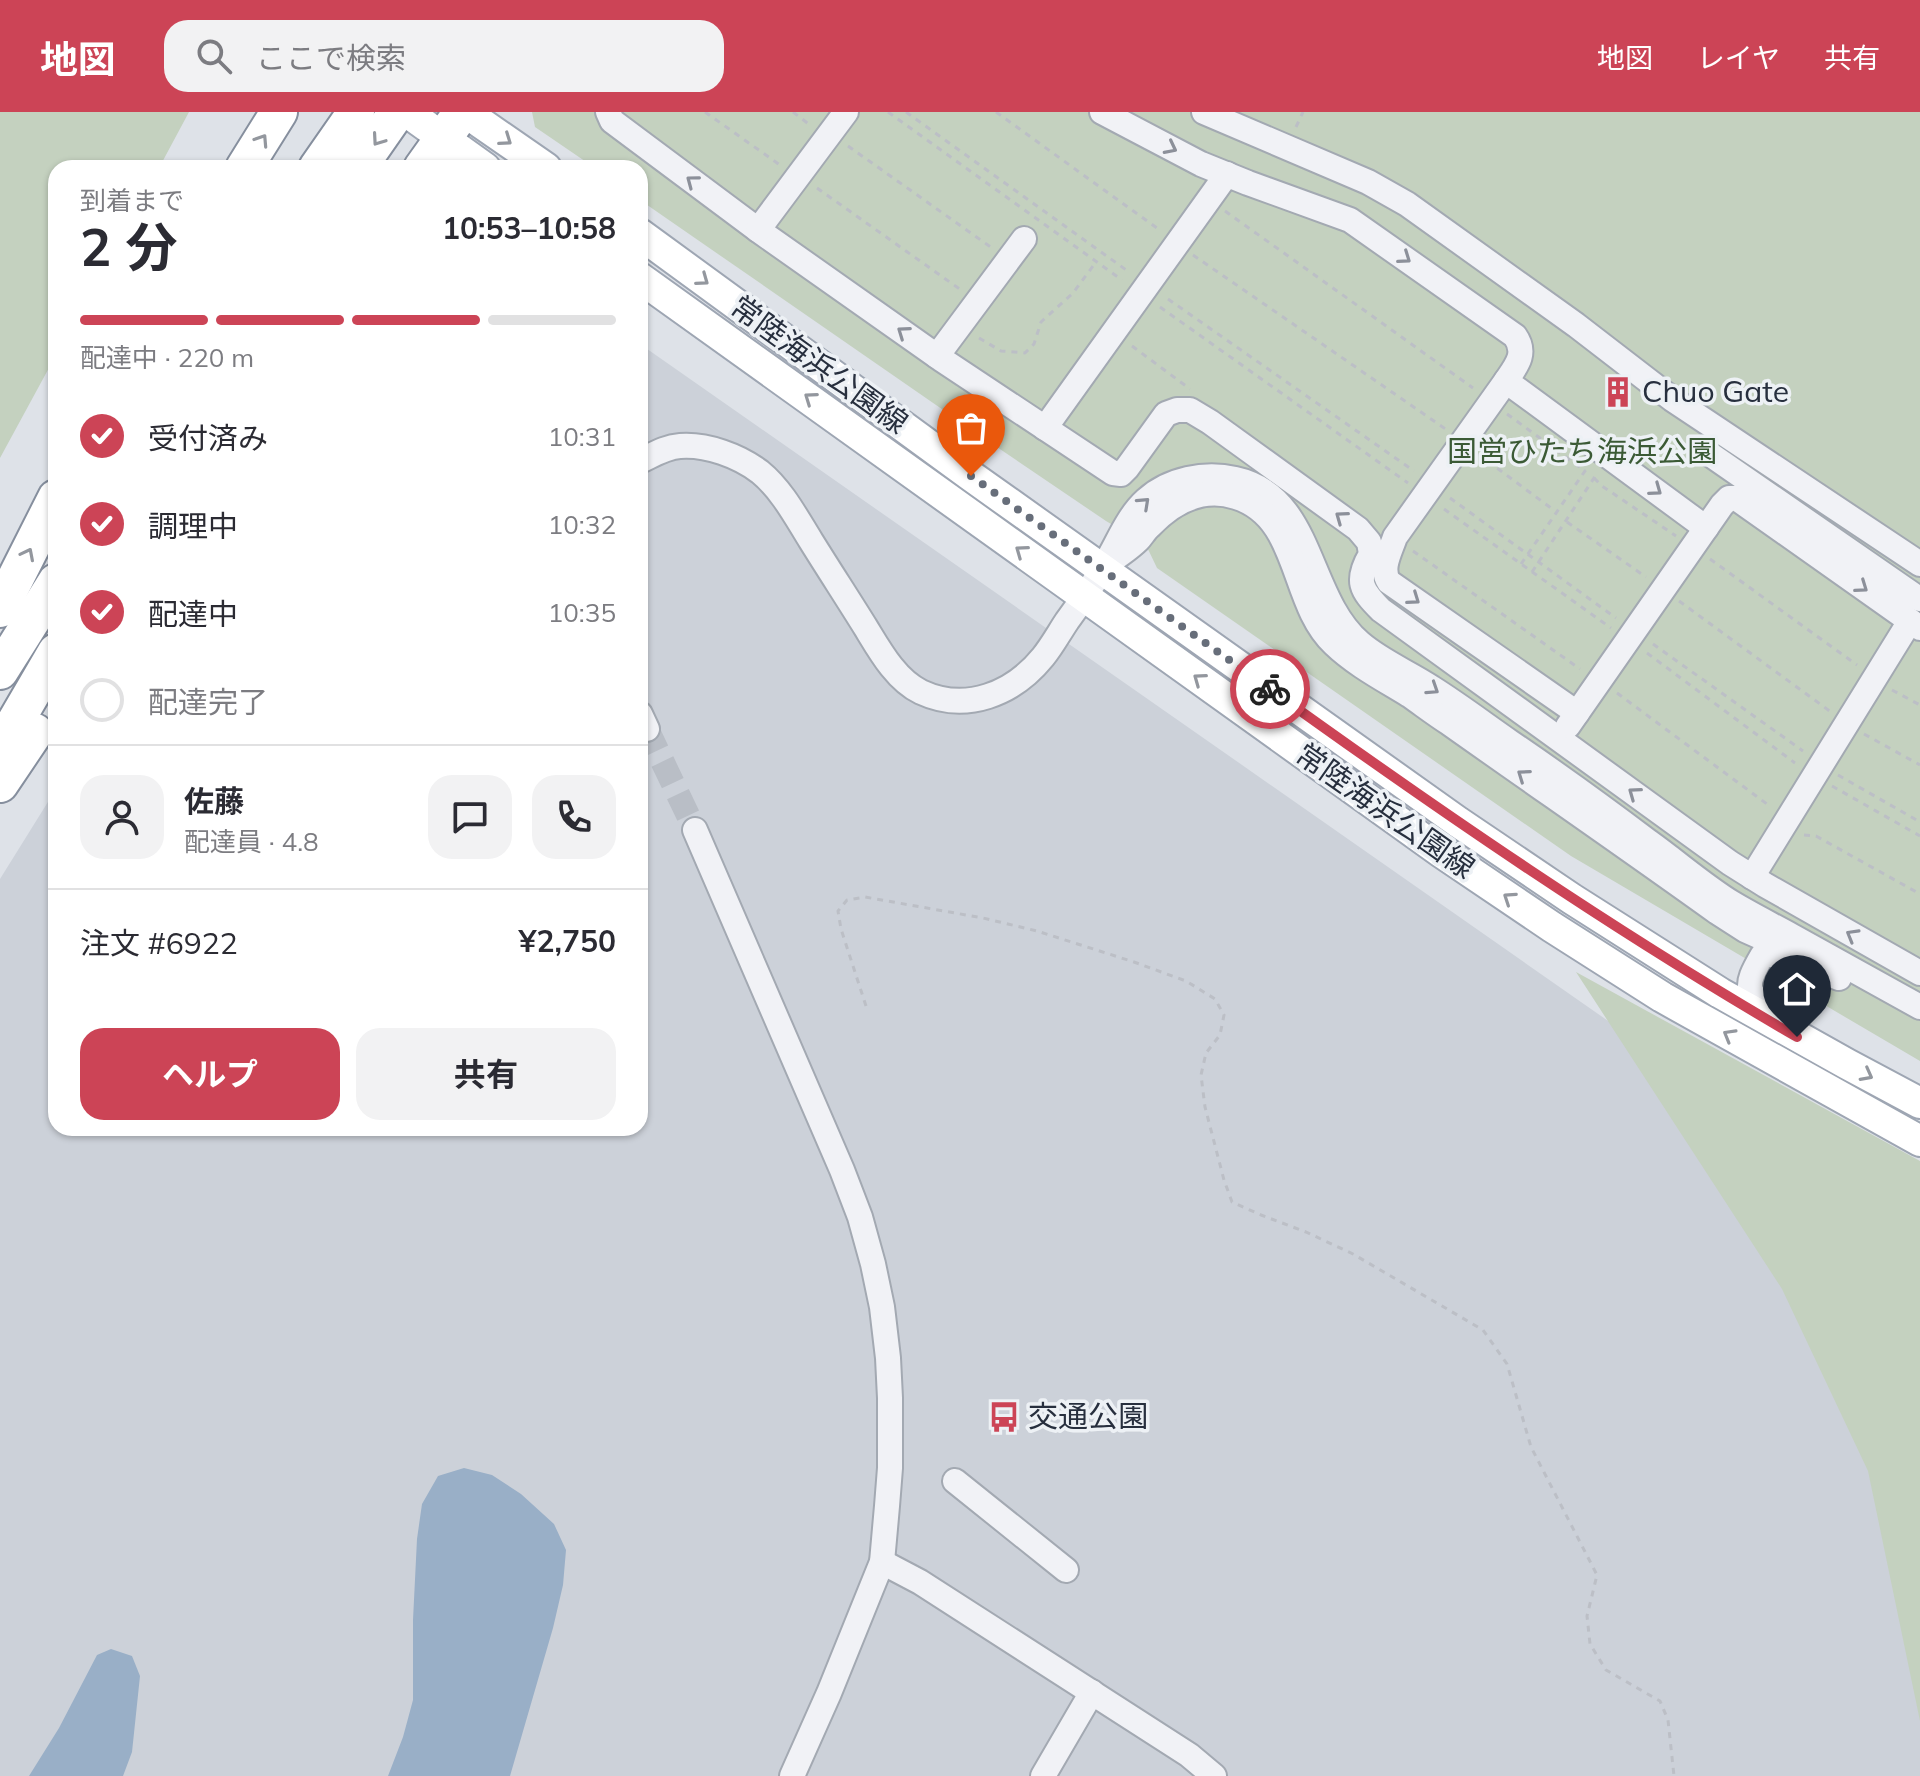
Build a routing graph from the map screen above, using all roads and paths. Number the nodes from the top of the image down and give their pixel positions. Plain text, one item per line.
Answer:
1 (279, 112) edge
2 (356, 112) edge
3 (608, 112) edge
4 (705, 112) edge
5 (793, 112) edge
6 (846, 112) edge
7 (888, 112) edge
8 (906, 112) edge
9 (996, 112) edge
10 (1102, 112) edge
11 (1204, 112) edge
12 (433, 119) edge
13 (830, 133) junction
14 (249, 160) edge
15 (323, 160) edge
16 (370, 160) edge
17 (424, 160) edge
18 (477, 160) edge
19 (528, 160) edge
20 (1227, 174) junction
21 (799, 176) junction
22 (1209, 199) junction
23 (758, 230) junction
24 (1024, 239) dead end
25 (648, 240) edge
26 (1177, 243) junction
27 (1008, 259) junction
28 (1096, 262) junction
29 (1129, 272) dead end
30 (1122, 280) dead end
31 (648, 284) edge
32 (1168, 299) dead end
33 (977, 301) junction
34 (1160, 307) dead end
35 (963, 321) junction
36 (1113, 333) junction
37 (937, 356) junction
38 (1506, 381) junction
39 (1191, 389) dead end
40 (1476, 390) dead end
41 (1507, 414) dead end
42 (1045, 428) junction
43 (1448, 431) dead end
44 (1478, 454) dead end
45 (1711, 455) dead end
46 (648, 457) edge
47 (1591, 464) dead end
48 (1586, 471) junction
49 (1599, 471) dead end
50 (1420, 476) dead end
51 (1594, 478) junction
52 (1411, 485) dead end
53 (1450, 498) dead end
54 (1444, 509) dead end
55 (1556, 512) junction
56 (48, 514) edge
57 (1566, 521) junction
58 (1706, 528) junction
59 (1395, 537) junction
60 (1676, 537) dead end
61 (1527, 554) junction
62 (1707, 557) dead end
63 (1378, 561) junction
64 (1538, 562) junction
65 (1521, 564) junction
66 (1920, 564) edge
67 (1103, 569) junction
68 (1532, 572) junction
69 (1646, 577) dead end
70 (48, 595) edge
71 (1366, 595) junction
72 (1084, 596) junction
73 (1677, 599) dead end
74 (0, 609) edge
75 (1917, 616) edge
76 (1618, 619) dead end
77 (1328, 622) junction
78 (1612, 628) dead end
79 (1653, 644) dead end
80 (1647, 653) dead end
81 (48, 666) edge
82 (0, 671) edge
83 (1875, 678) junction
84 (1599, 681) junction
85 (1920, 705) edge
86 (48, 713) edge
87 (1577, 713) junction
88 (1847, 723) junction
89 (1559, 739) junction
90 (0, 748) edge
91 (1804, 752) dead end
92 (1796, 764) dead end
93 (1920, 765) edge
94 (1838, 775) dead end
95 (0, 784) edge
96 (1832, 786) dead end
97 (1920, 822) edge
98 (1794, 827) junction
99 (695, 830) tunnel mouth
100 (1920, 836) edge
101 (1752, 877) junction
102 (1920, 894) edge
103 (1920, 973) edge
104 (1839, 978) junction
105 (866, 1006) dead end
106 (1920, 1007) edge
107 (1920, 1026) edge
108 (1797, 1037) junction
109 (1920, 1103) edge
110 (1920, 1141) edge
111 (955, 1481) dead end
112 (882, 1562) junction
113 (1066, 1570) dead end
114 (1092, 1692) junction
115 (792, 1776) edge
116 (1043, 1776) edge
117 (1214, 1776) edge
118 (1674, 1776) edge

14 -> 1 highway
2 - 15 highway
23 -> 3 street
4 - 21 path
5 - 13 path
6 - 13 street
7 - 28 path
8 - 29 path
9 - 26 path
10 -> 20 street
11 - 66 street
12 -> 16 highway
12 - 17 highway
12 - 18 main road
12 -> 19 main road
13 - 21 street
13 - 27 path
20 - 22 street
20 -> 38 street
21 - 23 street
21 - 33 path
22 - 26 street
22 - 40 path
37 -> 23 street
24 - 27 street
25 -> 67 main road, 常陸海浜公園線
26 - 36 street
26 - 43 path
27 - 33 street
28 - 30 path
28 - 35 path
72 -> 31 main road, 常陸海浜公園線
32 - 50 path
33 - 35 street
34 - 52 path
35 - 37 street
36 - 39 path
36 - 42 street
37 - 42 street
38 -> 58 street
38 - 59 street
41 - 48 path
63 -> 42 street
44 - 55 path
45 - 75 street
46 - 72 street
47 - 48 path
48 - 55 path
49 - 51 path
51 - 57 path
51 - 60 path
53 - 61 path
54 - 65 path
55 - 61 path
74 -> 56 highway
57 - 64 path
57 - 69 path
58 -> 75 street
58 - 84 street
59 - 63 street
59 - 84 path
61 - 64 path
61 - 65 path
62 - 83 path
63 - 71 street
63 -> 87 street
64 - 68 path
64 - 76 path
65 - 68 path
67 - 72 street
67 - 77 street
67 - 108 main road, 常陸海浜公園線
68 - 78 path
70 - 82 highway
71 - 77 street
71 - 89 street
110 -> 72 main road, 常陸海浜公園線
73 - 88 path
75 - 83 street
104 -> 77 street
77 -> 106 street
79 - 91 path
80 - 92 path
81 - 90 highway
83 - 85 path
83 - 88 street
84 - 87 street
84 - 98 path
86 - 95 highway
87 - 89 street
88 - 93 path
88 - 98 street
101 -> 89 street
94 - 97 path
96 - 100 path
98 - 101 street
98 - 102 path
99 - 112 street
103 -> 101 street
104 - 107 street
104 - 108 street
105 - 118 path
108 -> 109 main road, 常陸海浜公園線
111 - 113 street
112 - 114 street
112 - 115 street
114 - 116 street
114 - 117 street

